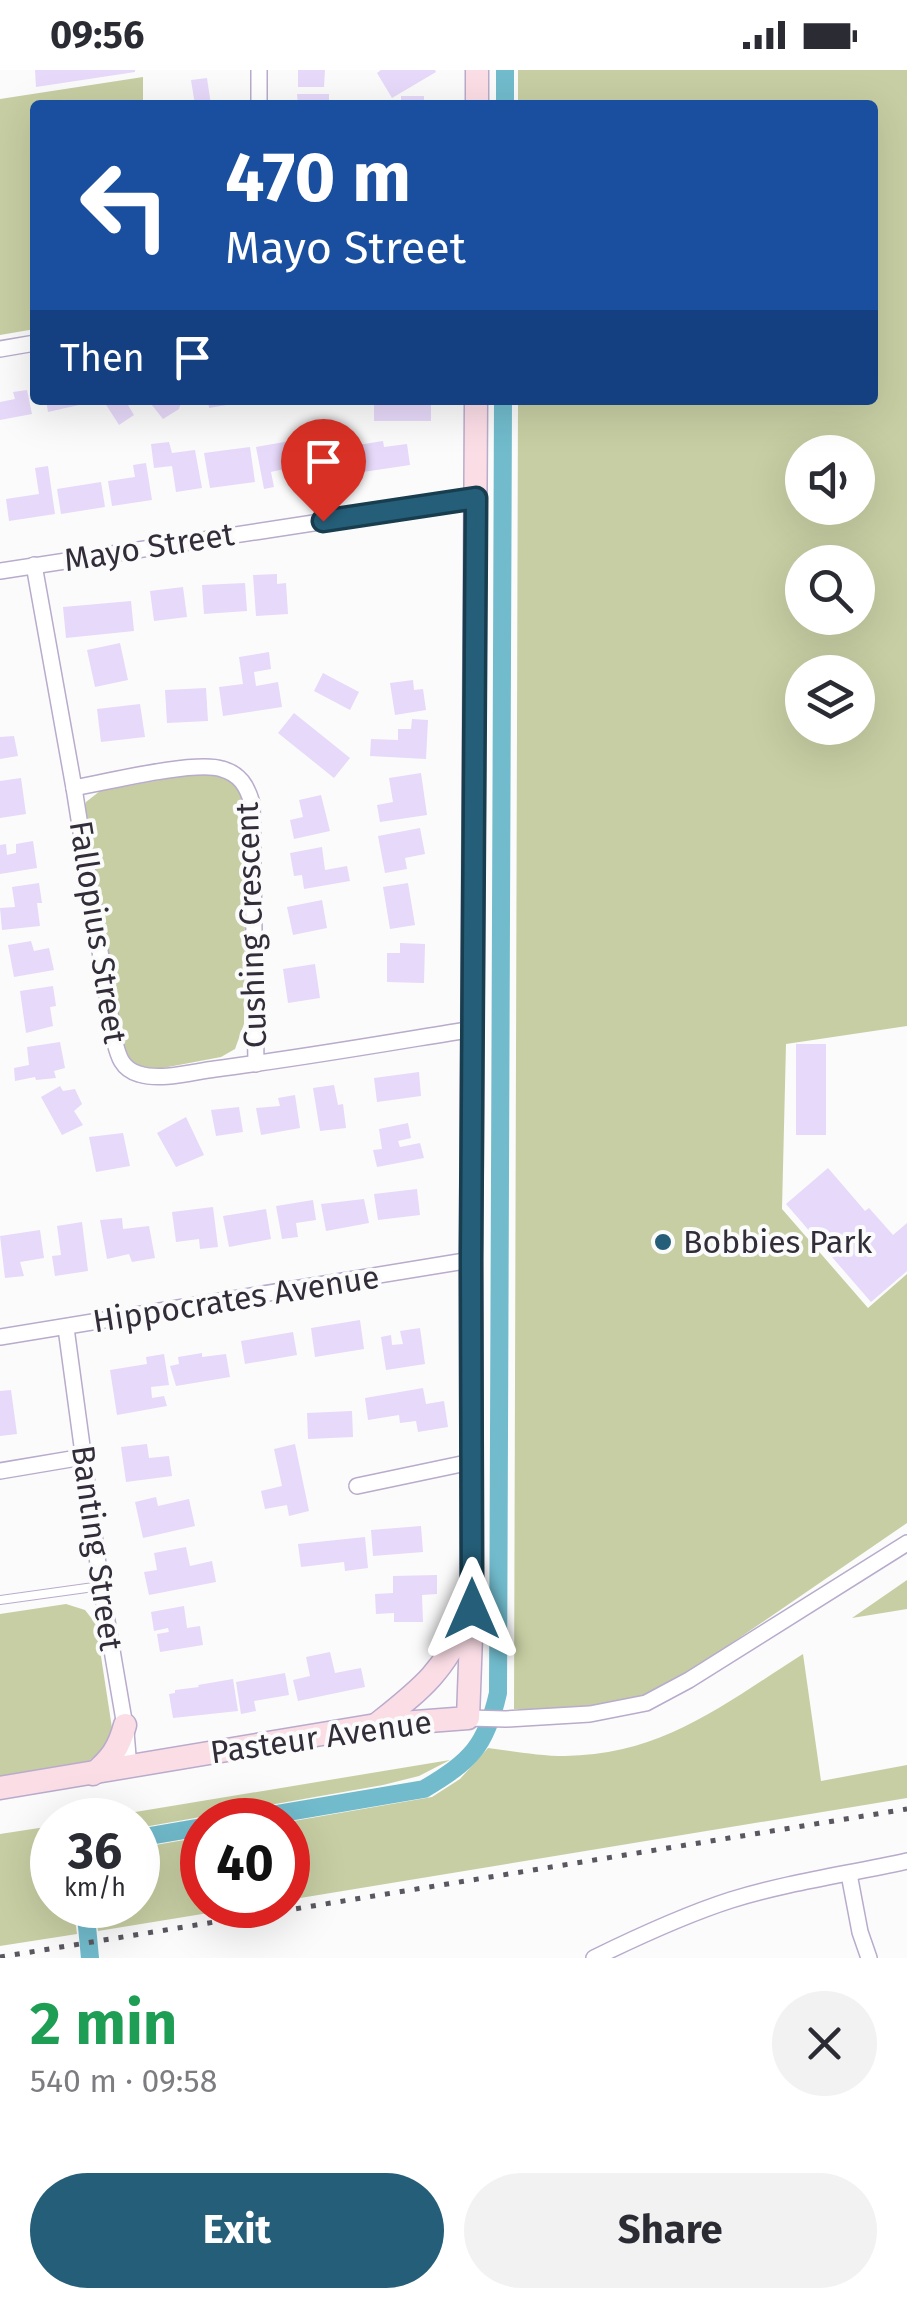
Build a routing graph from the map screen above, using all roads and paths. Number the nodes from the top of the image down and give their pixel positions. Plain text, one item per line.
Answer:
1 (259, 70) edge
2 (477, 70) edge
3 (259, 100) edge
4 (477, 100) edge
5 (30, 344) edge
6 (0, 348) edge
7 (476, 405) edge
8 (476, 498) junction
9 (34, 564) junction
10 (0, 570) edge
11 (74, 788) junction
12 (474, 1029) junction
13 (256, 1064) junction
14 (471, 1260) junction
15 (66, 1328) junction
16 (0, 1337) edge
17 (83, 1457) junction
18 (471, 1462) junction
19 (0, 1471) edge
20 (356, 1486) dead end
21 (907, 1543) edge
22 (101, 1586) junction
23 (0, 1600) edge
24 (472, 1609) junction
25 (471, 1718) junction
26 (124, 1725) junction
27 (376, 1725) junction
28 (129, 1768) junction
29 (93, 1774) junction
30 (0, 1788) edge
31 (907, 1861) edge
32 (849, 1874) junction
33 (594, 1958) edge
34 (869, 1958) edge

1 - 3 street
2 - 4 street
5 - 6 street
7 - 8 street, Pasteur Avenue
8 - 9 street, Mayo Street
8 - 12 street, Pasteur Avenue
9 - 10 street, Mayo Street
9 - 11 street, Fallopius Street
11 - 13 street, Fallopius Street
11 - 13 street, Cushing Crescent
12 - 13 street, Fallopius Street
12 - 14 street, Pasteur Avenue
14 - 15 street, Hippocrates Avenue
14 - 18 street, Pasteur Avenue
15 - 16 street, Hippocrates Avenue
15 - 17 street, Banting Street
17 - 19 street
17 - 22 street, Banting Street
18 - 20 street
18 - 24 street, Pasteur Avenue
21 - 25 street
22 - 23 lane
22 - 26 street, Banting Street
24 - 25 street, Pasteur Avenue
24 - 27 street
25 - 27 street, Pasteur Avenue
26 - 28 street, Banting Street
26 - 29 street
27 - 28 street, Pasteur Avenue
28 - 29 street, Pasteur Avenue
29 - 30 street, Pasteur Avenue
31 - 32 street
32 - 33 street
32 - 34 street

